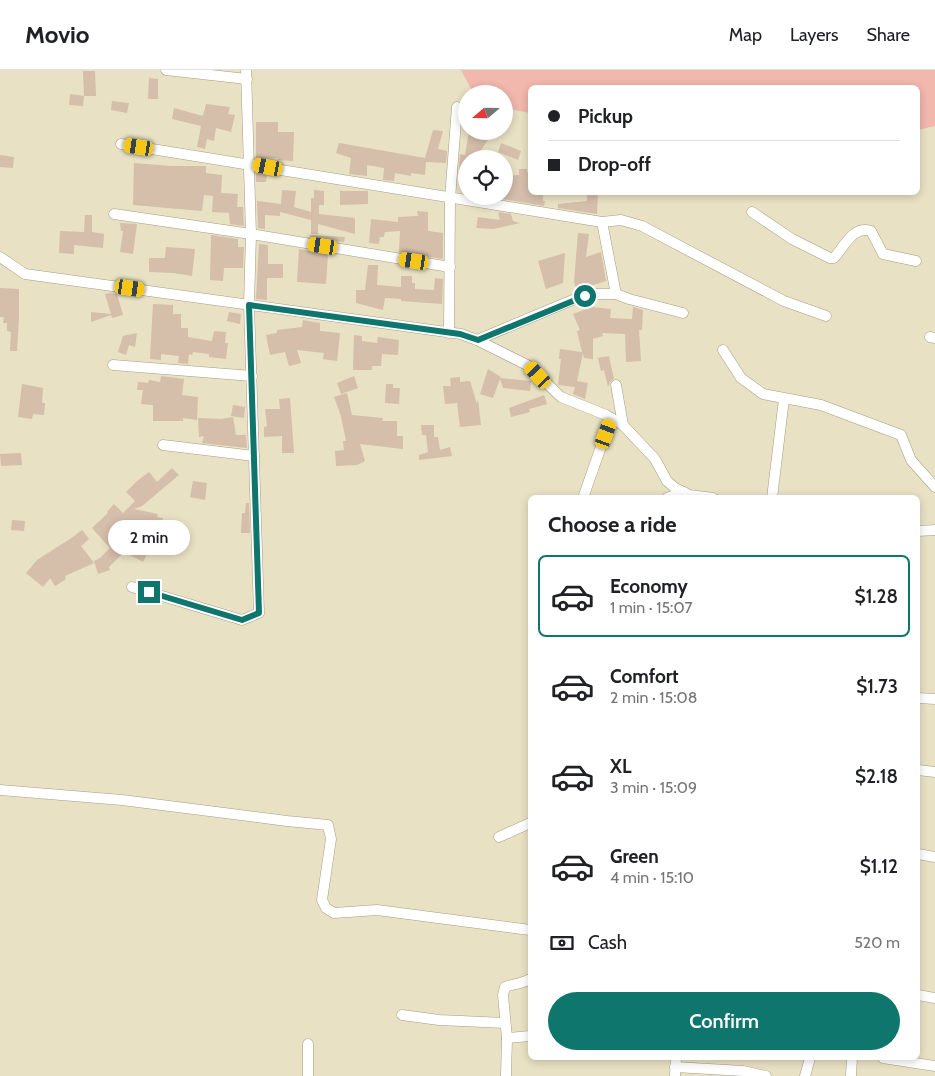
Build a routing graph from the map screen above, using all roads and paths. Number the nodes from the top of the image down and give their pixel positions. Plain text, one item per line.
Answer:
1 (166, 70) edge
2 (246, 75) edge
3 (456, 107) dead end
4 (120, 144) dead end
5 (248, 164) junction
6 (450, 198) junction
7 (752, 212) dead end
8 (114, 214) dead end
9 (602, 222) junction
10 (251, 234) junction
11 (0, 257) edge
12 (916, 261) dead end
13 (450, 267) junction
14 (616, 294) junction
15 (249, 305) junction
16 (683, 313) dead end
17 (826, 316) dead end
18 (449, 333) junction
19 (478, 340) junction
20 (723, 350) dead end
21 (113, 365) dead end
22 (252, 376) junction
23 (616, 385) dead end
24 (784, 399) junction
25 (611, 418) junction
26 (622, 425) junction
27 (163, 445) dead end
28 (254, 456) junction
29 (935, 487) edge
30 (584, 495) edge
31 (687, 495) edge
32 (772, 495) edge
33 (935, 530) edge
34 (920, 532) edge
35 (132, 587) dead end
36 (920, 698) edge
37 (935, 699) edge
38 (920, 770) edge
39 (935, 772) edge
40 (0, 790) edge
41 (528, 824) edge
42 (499, 838) dead end
43 (920, 854) edge
44 (935, 857) edge
45 (528, 930) edge
46 (528, 981) edge
47 (920, 995) edge
48 (935, 998) edge
49 (402, 1015) dead end
50 (505, 1023) junction
51 (528, 1036) edge
52 (507, 1038) junction
53 (308, 1044) dead end
54 (809, 1060) edge
55 (852, 1060) edge
56 (896, 1060) edge
57 (935, 1066) edge
58 (675, 1067) edge
59 (308, 1076) edge
60 (506, 1076) edge
61 (766, 1076) edge
62 (805, 1076) edge
63 (851, 1076) edge

1 - 2 street
2 - 5 street
3 - 6 street
4 - 5 street
5 - 6 street
5 - 10 street
6 - 9 street
6 - 13 street
7 - 12 street
8 - 10 street
9 - 14 street
9 - 17 street
10 - 13 street
10 - 15 street
11 - 15 street
13 - 18 street
14 - 16 street
14 - 19 street
15 - 18 street
15 - 22 street
18 - 19 street
19 - 25 street
20 - 24 street
21 - 22 street
22 - 28 street
23 - 26 street
24 - 29 street
24 - 32 street
25 - 26 street
25 - 30 street
26 - 31 street
27 - 28 street
28 - 35 street
33 - 34 street
36 - 37 street
38 - 39 street
40 - 45 street
41 - 42 street
43 - 44 street
46 - 50 street
47 - 48 street
49 - 50 street
50 - 52 street
51 - 52 street
52 - 60 street
53 - 59 street
54 - 62 street
55 - 63 street
56 - 57 street
58 - 61 street

